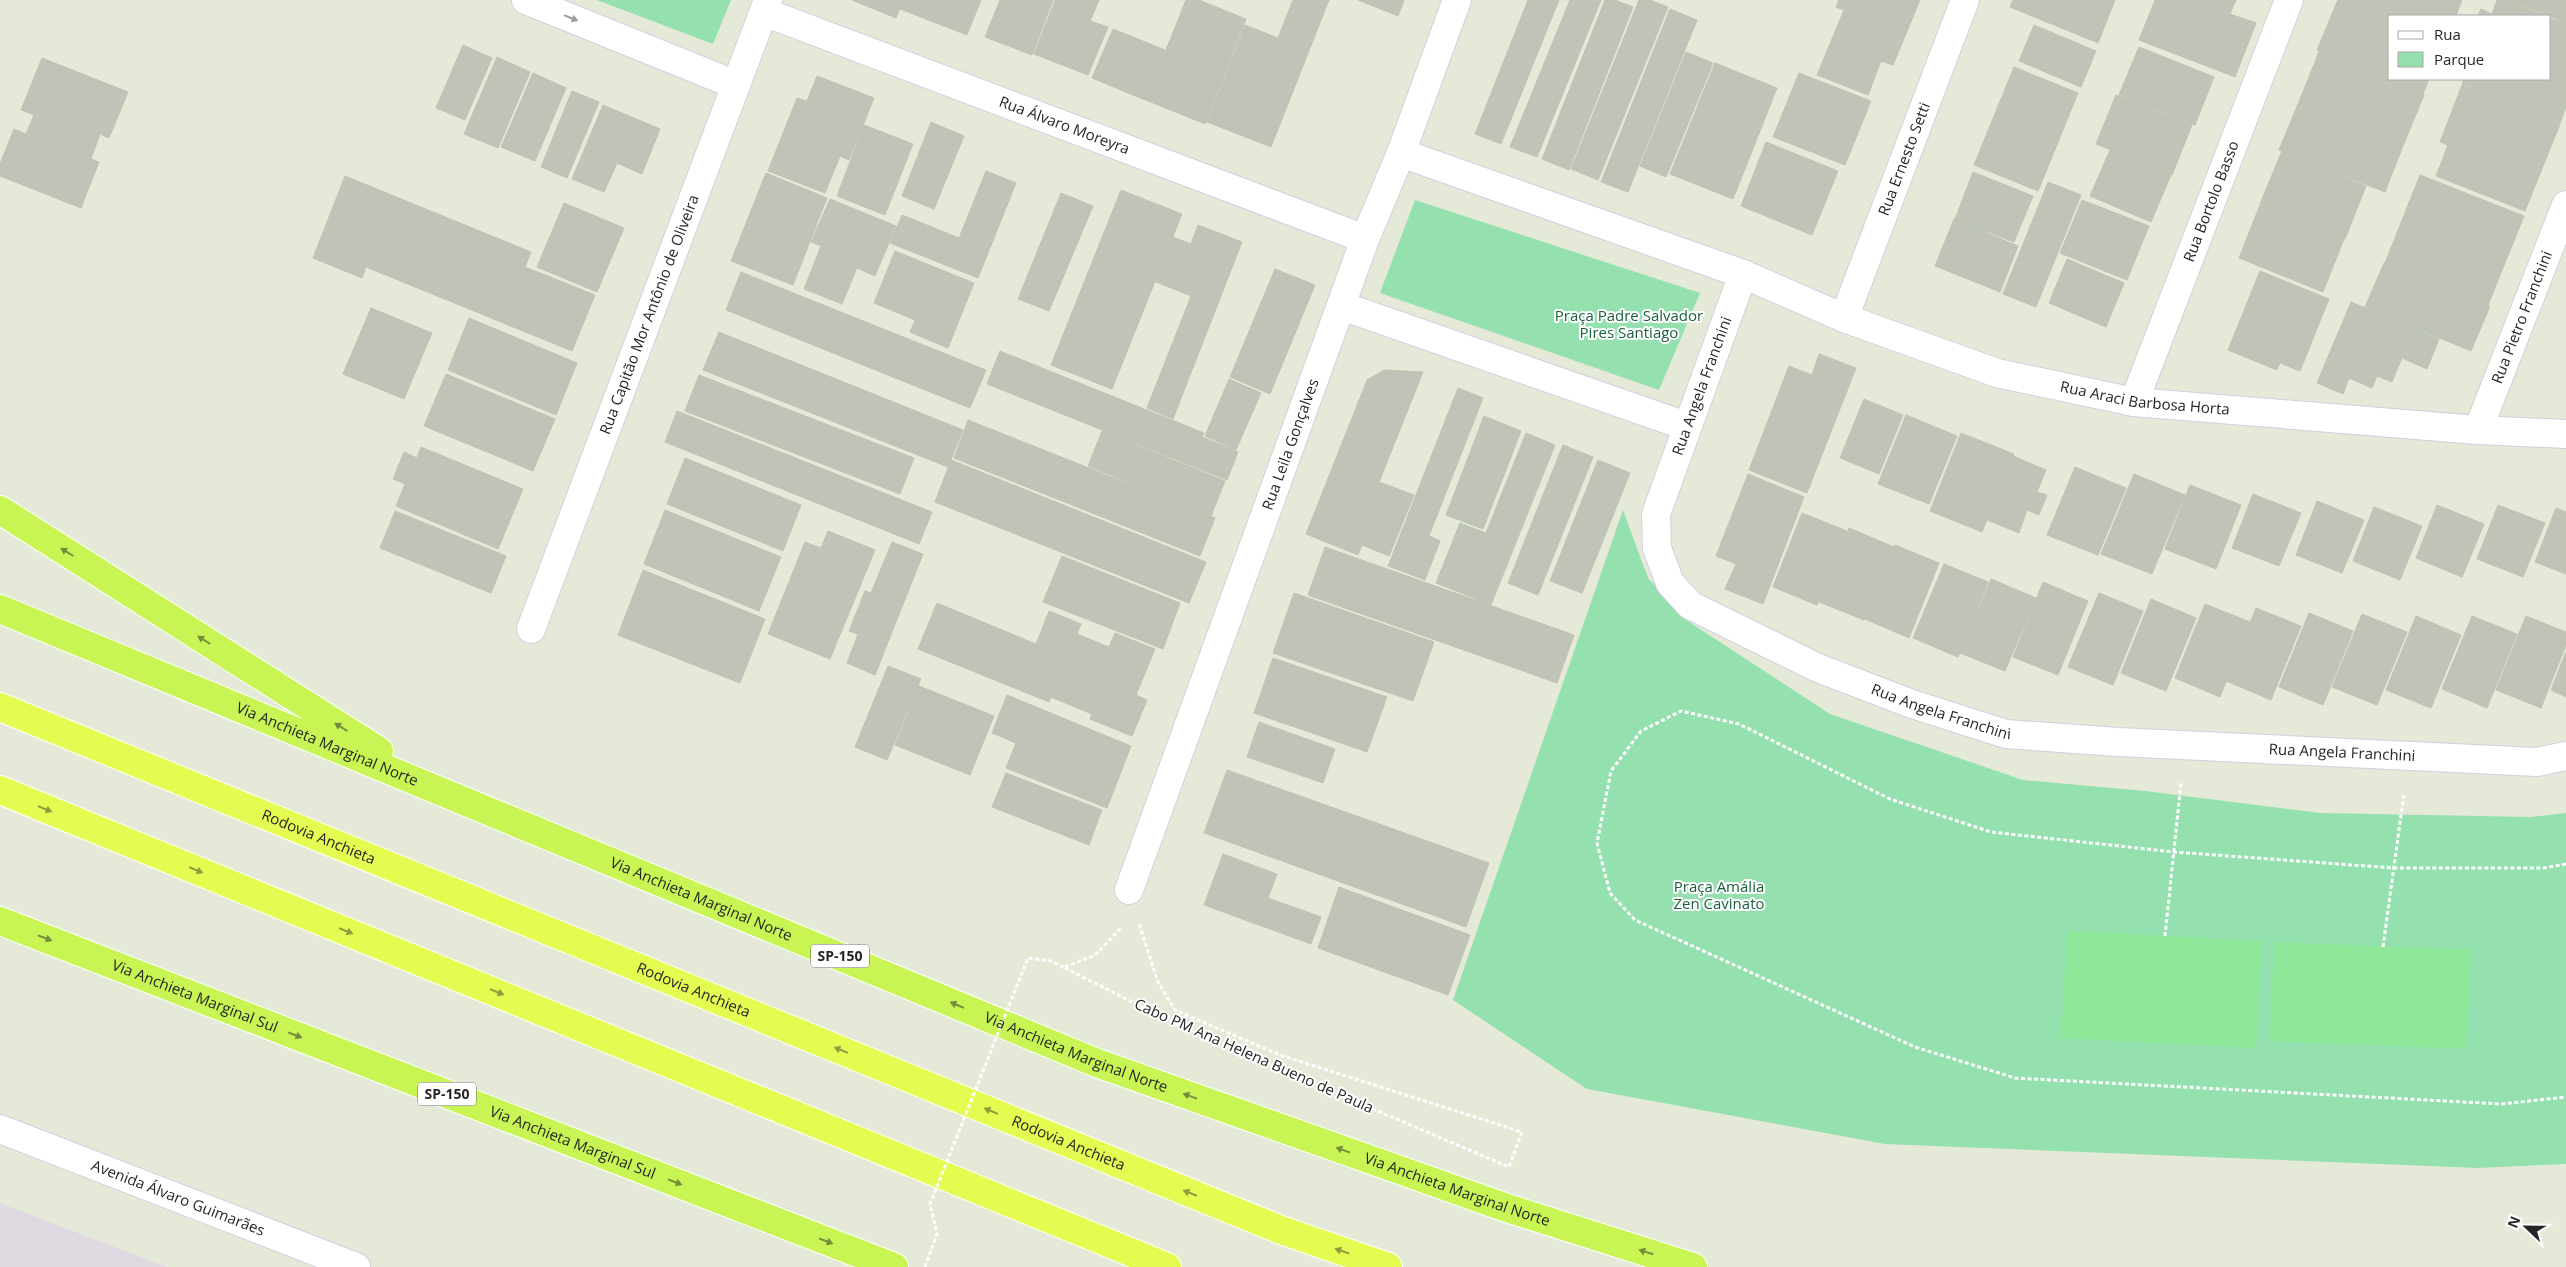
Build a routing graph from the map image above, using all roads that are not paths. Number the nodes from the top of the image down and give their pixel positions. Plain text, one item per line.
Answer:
1 (526, 0) edge
2 (1457, 0) edge
3 (1965, 0) edge
4 (2289, 0) edge
5 (766, 6) edge
6 (736, 85) junction
7 (1401, 152) junction
8 (2566, 205) edge
9 (1365, 239) junction
10 (1743, 274) junction
11 (1342, 306) junction
12 (1844, 318) junction
13 (2134, 402) junction
14 (1686, 426) junction
15 (2478, 430) junction
16 (2566, 434) edge
17 (0, 510) edge
18 (0, 609) edge
19 (531, 629) dead end
20 (0, 707) edge
21 (2566, 756) edge
22 (0, 790) edge
23 (441, 791) junction
24 (1132, 901) road end
25 (0, 921) edge
26 (0, 1129) edge
27 (356, 1267) edge
28 (894, 1267) edge
29 (1167, 1267) edge
30 (1388, 1267) edge
31 (1693, 1267) edge

1 -> 6 street
2 - 7 street, Rua Leila Gonçalves
3 - 12 street, Rua Ernesto Setti
4 - 13 street, Rua Bortolo Basso
5 - 6 street, Rua Capitão Mor Antônio de Oliveira
5 - 9 street, Rua Álvaro Moreyra
6 - 19 street, Rua Capitão Mor Antônio de Oliveira
7 - 9 street, Rua Leila Gonçalves
7 - 10 street
8 - 15 street, Rua Pietro Franchini
9 - 11 street, Rua Leila Gonçalves
10 - 12 street, Rua Araci Barbosa Horta
10 - 14 street, Rua Angela Franchini
11 - 14 street
11 - 24 street, Rua Leila Gonçalves
12 - 13 street, Rua Araci Barbosa Horta
13 - 15 street, Rua Araci Barbosa Horta
14 - 21 street, Rua Angela Franchini
15 - 16 street, Rua Araci Barbosa Horta
23 -> 17 highway
18 - 23 highway, Via Anchieta Marginal Norte / SP-150
30 -> 20 highway, Rodovia Anchieta
22 -> 29 highway
31 -> 23 highway, Via Anchieta Marginal Norte / SP-150
25 -> 28 highway, Via Anchieta Marginal Sul / SP-150
26 - 27 street, Avenida Álvaro Guimarães

